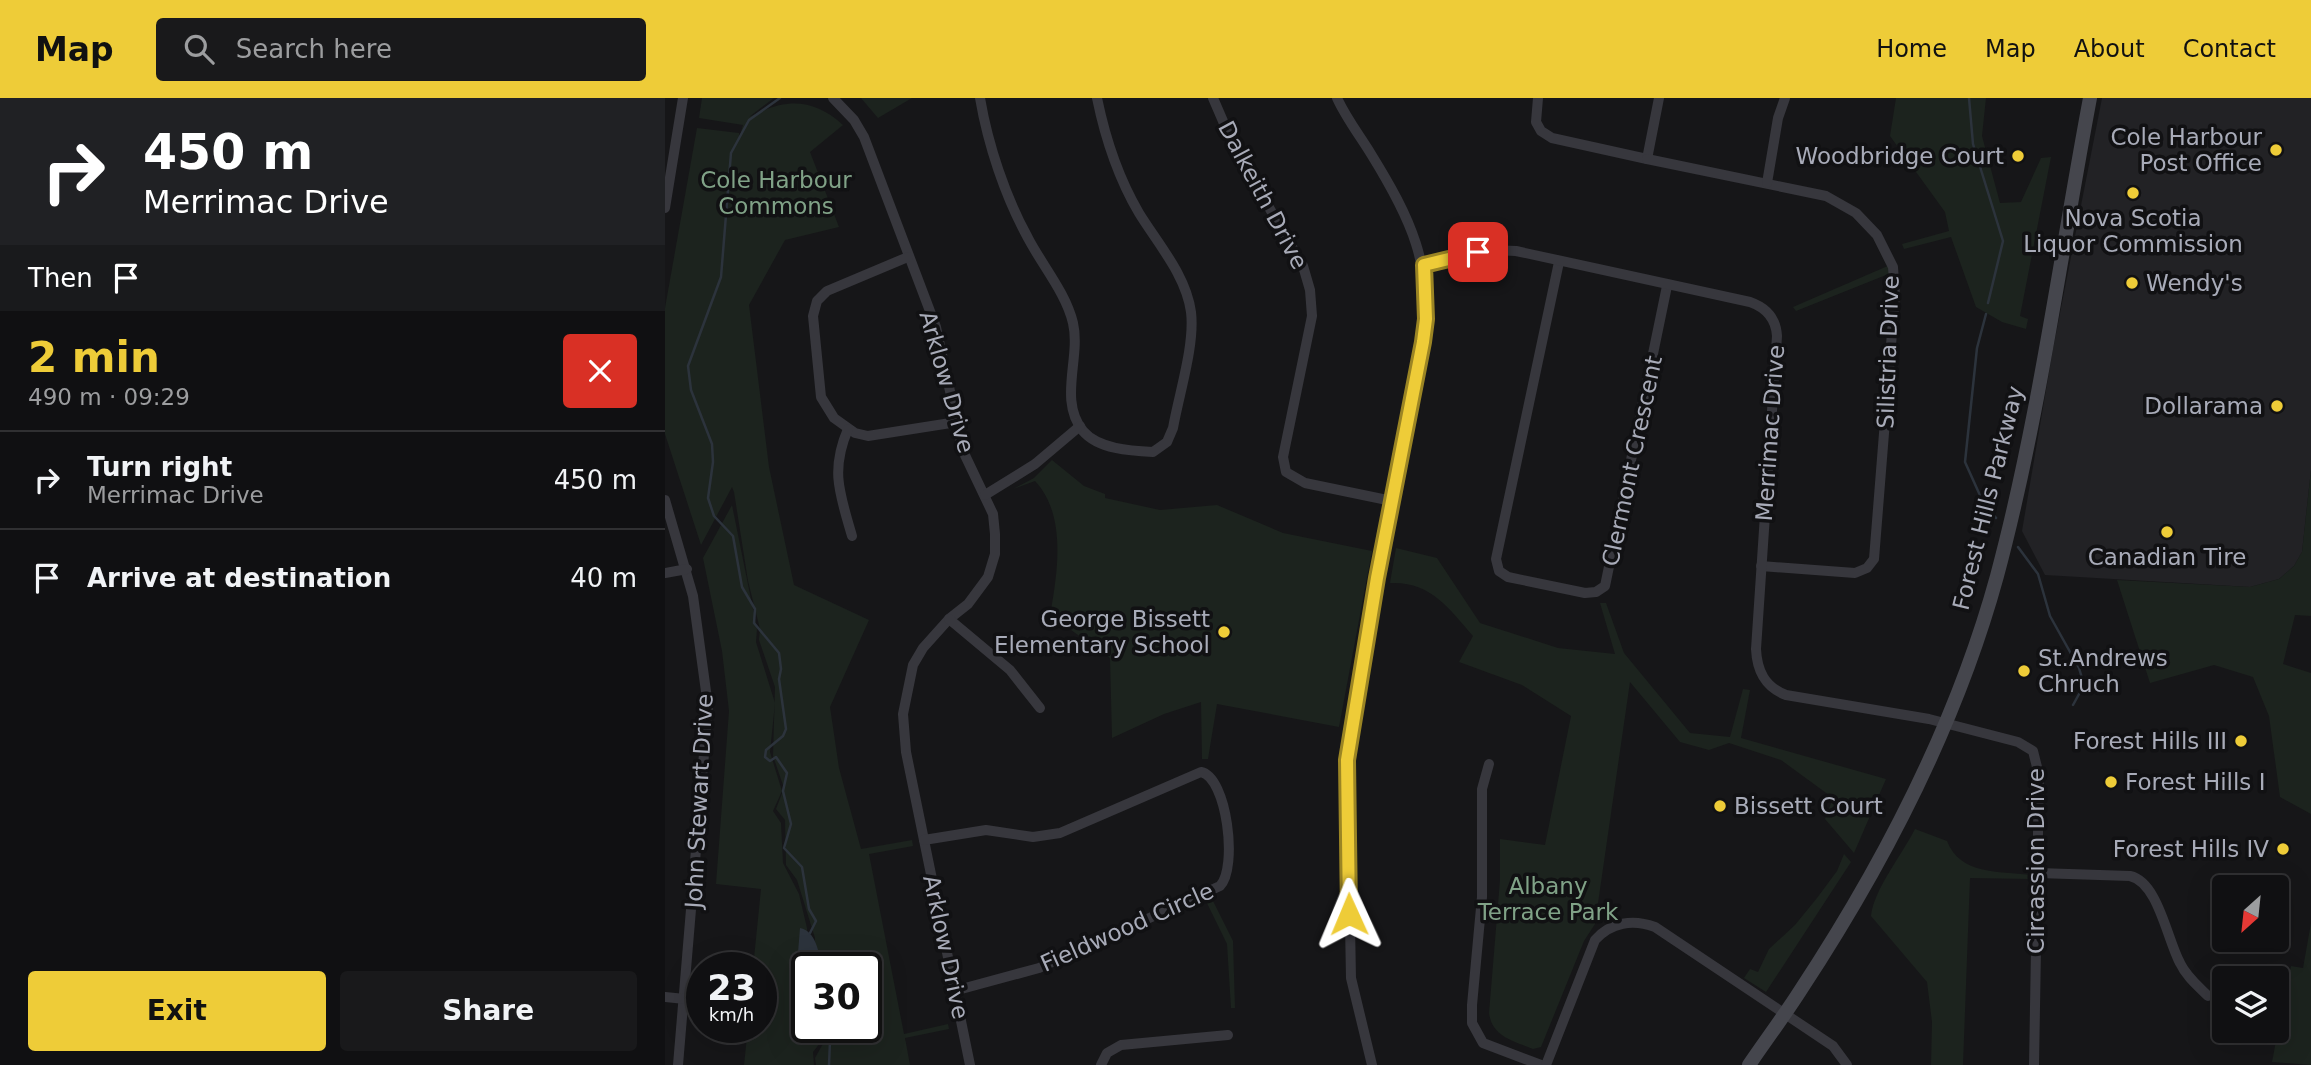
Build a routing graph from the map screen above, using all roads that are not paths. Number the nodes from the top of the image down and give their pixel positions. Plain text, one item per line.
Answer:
1 (683, 98) edge
2 (833, 98) edge
3 (980, 98) edge
4 (1097, 98) edge
5 (1213, 98) edge
6 (1337, 98) edge
7 (1538, 98) edge
8 (1659, 98) edge
9 (1785, 98) edge
10 (2090, 98) edge
11 (1647, 159) junction
12 (1767, 183) junction
13 (665, 208) edge
14 (908, 257) junction
15 (1559, 262) junction
16 (1424, 265) junction
17 (1667, 286) junction
18 (957, 422) junction
19 (1080, 425) junction
20 (848, 429) junction
21 (985, 495) junction
22 (665, 500) edge
23 (1392, 501) junction
24 (852, 536) dead end
25 (1761, 566) junction
26 (687, 569) junction
27 (665, 573) edge
28 (949, 619) junction
29 (1040, 708) dead end
30 (1944, 723) junction
31 (1489, 764) dead end
32 (924, 840) junction
33 (2038, 873) junction
34 (954, 991) junction
35 (2208, 996) dead end
36 (665, 997) edge
37 (685, 999) junction
38 (1784, 1014) junction
39 (1228, 1035) dead end
40 (678, 1065) edge
41 (970, 1065) edge
42 (1101, 1065) edge
43 (1372, 1065) edge
44 (1543, 1065) edge
45 (1749, 1065) edge
46 (1847, 1065) edge
47 (2033, 1065) edge

1 - 13 street
2 - 14 street, Arklow Drive
3 - 19 street
4 - 19 street
5 - 23 street, Dalkeith Drive
6 - 16 street
7 - 11 street, Silistria Drive
8 - 11 street
9 - 12 street
10 - 30 main road, Forest Hills Parkway
11 - 12 street, Silistria Drive
12 - 25 street, Silistria Drive
14 - 18 street, Arklow Drive
14 - 20 street
15 - 16 street, Merrimac Drive
15 - 17 street, Merrimac Drive
15 - 17 street, Clermont Crescent
16 - 23 street
17 - 25 street, Merrimac Drive
18 - 20 street
18 - 21 street, Arklow Drive
19 - 21 street
20 - 24 street
21 - 28 street, Arklow Drive
22 - 26 street, John Stewart Drive
23 - 43 street
25 - 30 street, Merrimac Drive
26 - 27 street
26 - 37 street, John Stewart Drive
28 - 29 street
28 - 32 street, Arklow Drive
30 - 33 street, Circassion Drive
30 - 38 main road, Forest Hills Parkway
31 - 44 street
32 - 34 street, Arklow Drive
32 - 34 street, Fieldwood Circle
33 - 35 street
33 - 47 street, Circassion Drive
34 - 41 street, Arklow Drive
36 - 37 street
37 - 40 street, John Stewart Drive
38 - 44 street
38 - 45 main road, Forest Hills Parkway
38 - 46 street
39 - 42 street

